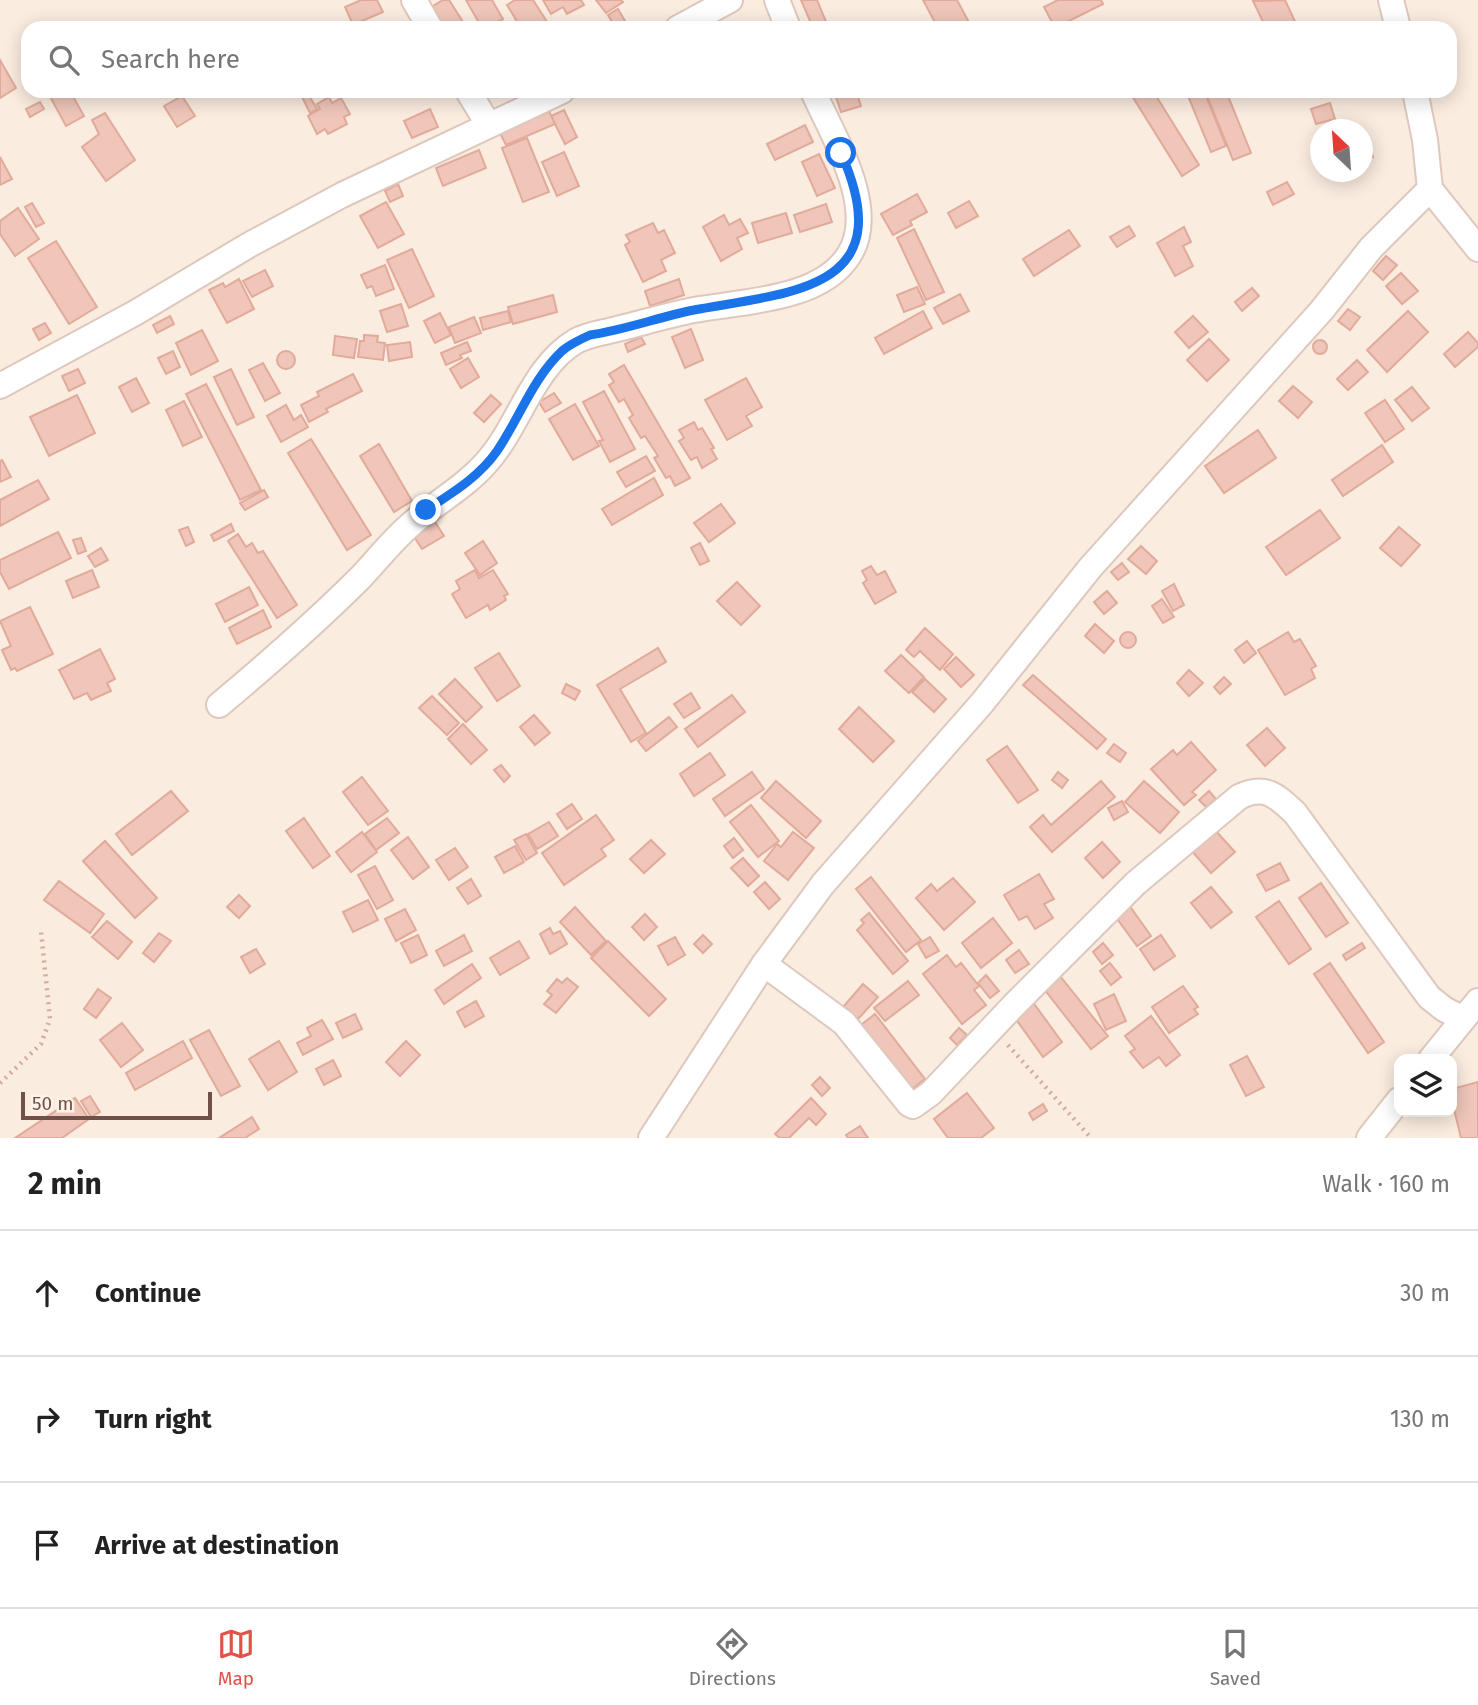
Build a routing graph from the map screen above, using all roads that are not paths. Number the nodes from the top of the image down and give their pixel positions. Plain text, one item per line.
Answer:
1 (414, 0) edge
2 (730, 0) edge
3 (777, 0) edge
4 (1391, 0) edge
5 (426, 21) edge
6 (691, 21) edge
7 (785, 21) edge
8 (1396, 21) edge
9 (472, 98) edge
10 (546, 98) edge
11 (816, 98) edge
12 (1416, 98) edge
13 (488, 124) junction
14 (1430, 189) junction
15 (1478, 249) edge
16 (0, 386) edge
17 (219, 705) dead end
18 (764, 964) junction
19 (1470, 1010) edge
20 (1435, 1054) edge
21 (1394, 1106) edge
22 (651, 1138) edge
23 (1369, 1138) edge

1 - 5 street
2 - 6 street
3 - 7 street
4 - 8 street
9 - 13 street
10 - 13 street
11 - 17 street
12 - 14 street
13 - 16 street
14 - 15 street
14 - 18 street
18 - 19 street
18 - 22 street
19 - 20 street
21 - 23 street

